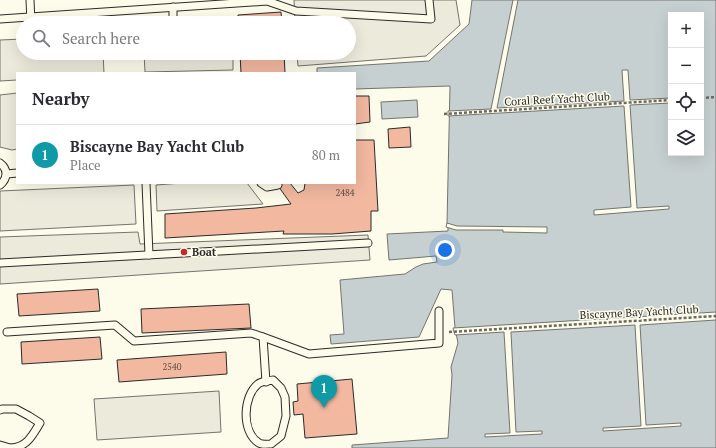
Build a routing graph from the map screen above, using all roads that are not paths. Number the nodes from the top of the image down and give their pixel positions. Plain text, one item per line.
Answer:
1 (30, 0) edge
2 (429, 0) edge
3 (267, 1) edge
4 (173, 8) junction
5 (31, 16) edge
6 (78, 16) edge
7 (173, 16) edge
8 (0, 20) edge
9 (16, 20) edge
10 (0, 163) edge
11 (16, 173) edge
12 (6, 174) junction
13 (146, 184) edge
14 (262, 184) edge
15 (0, 185) edge
16 (278, 185) dead end
17 (368, 243) dead end
18 (149, 255) junction
19 (0, 263) edge
20 (438, 311) dead end
21 (7, 332) dead end
22 (262, 337) junction
23 (266, 382) junction
24 (0, 410) edge
25 (0, 446) edge
26 (258, 446) edge
27 (10, 448) edge

1 - 5 lane
2 - 3 lane
3 - 4 lane
4 - 6 lane
4 - 7 lane
8 - 9 lane
10 - 12 lane
11 - 12 lane
12 - 15 lane
13 - 18 lane
14 - 16 lane
17 - 18 lane
18 - 19 lane
20 - 22 lane
21 - 22 lane
22 - 23 lane
23 - 26 lane
23 - 26 lane
24 - 27 lane
25 - 27 lane

